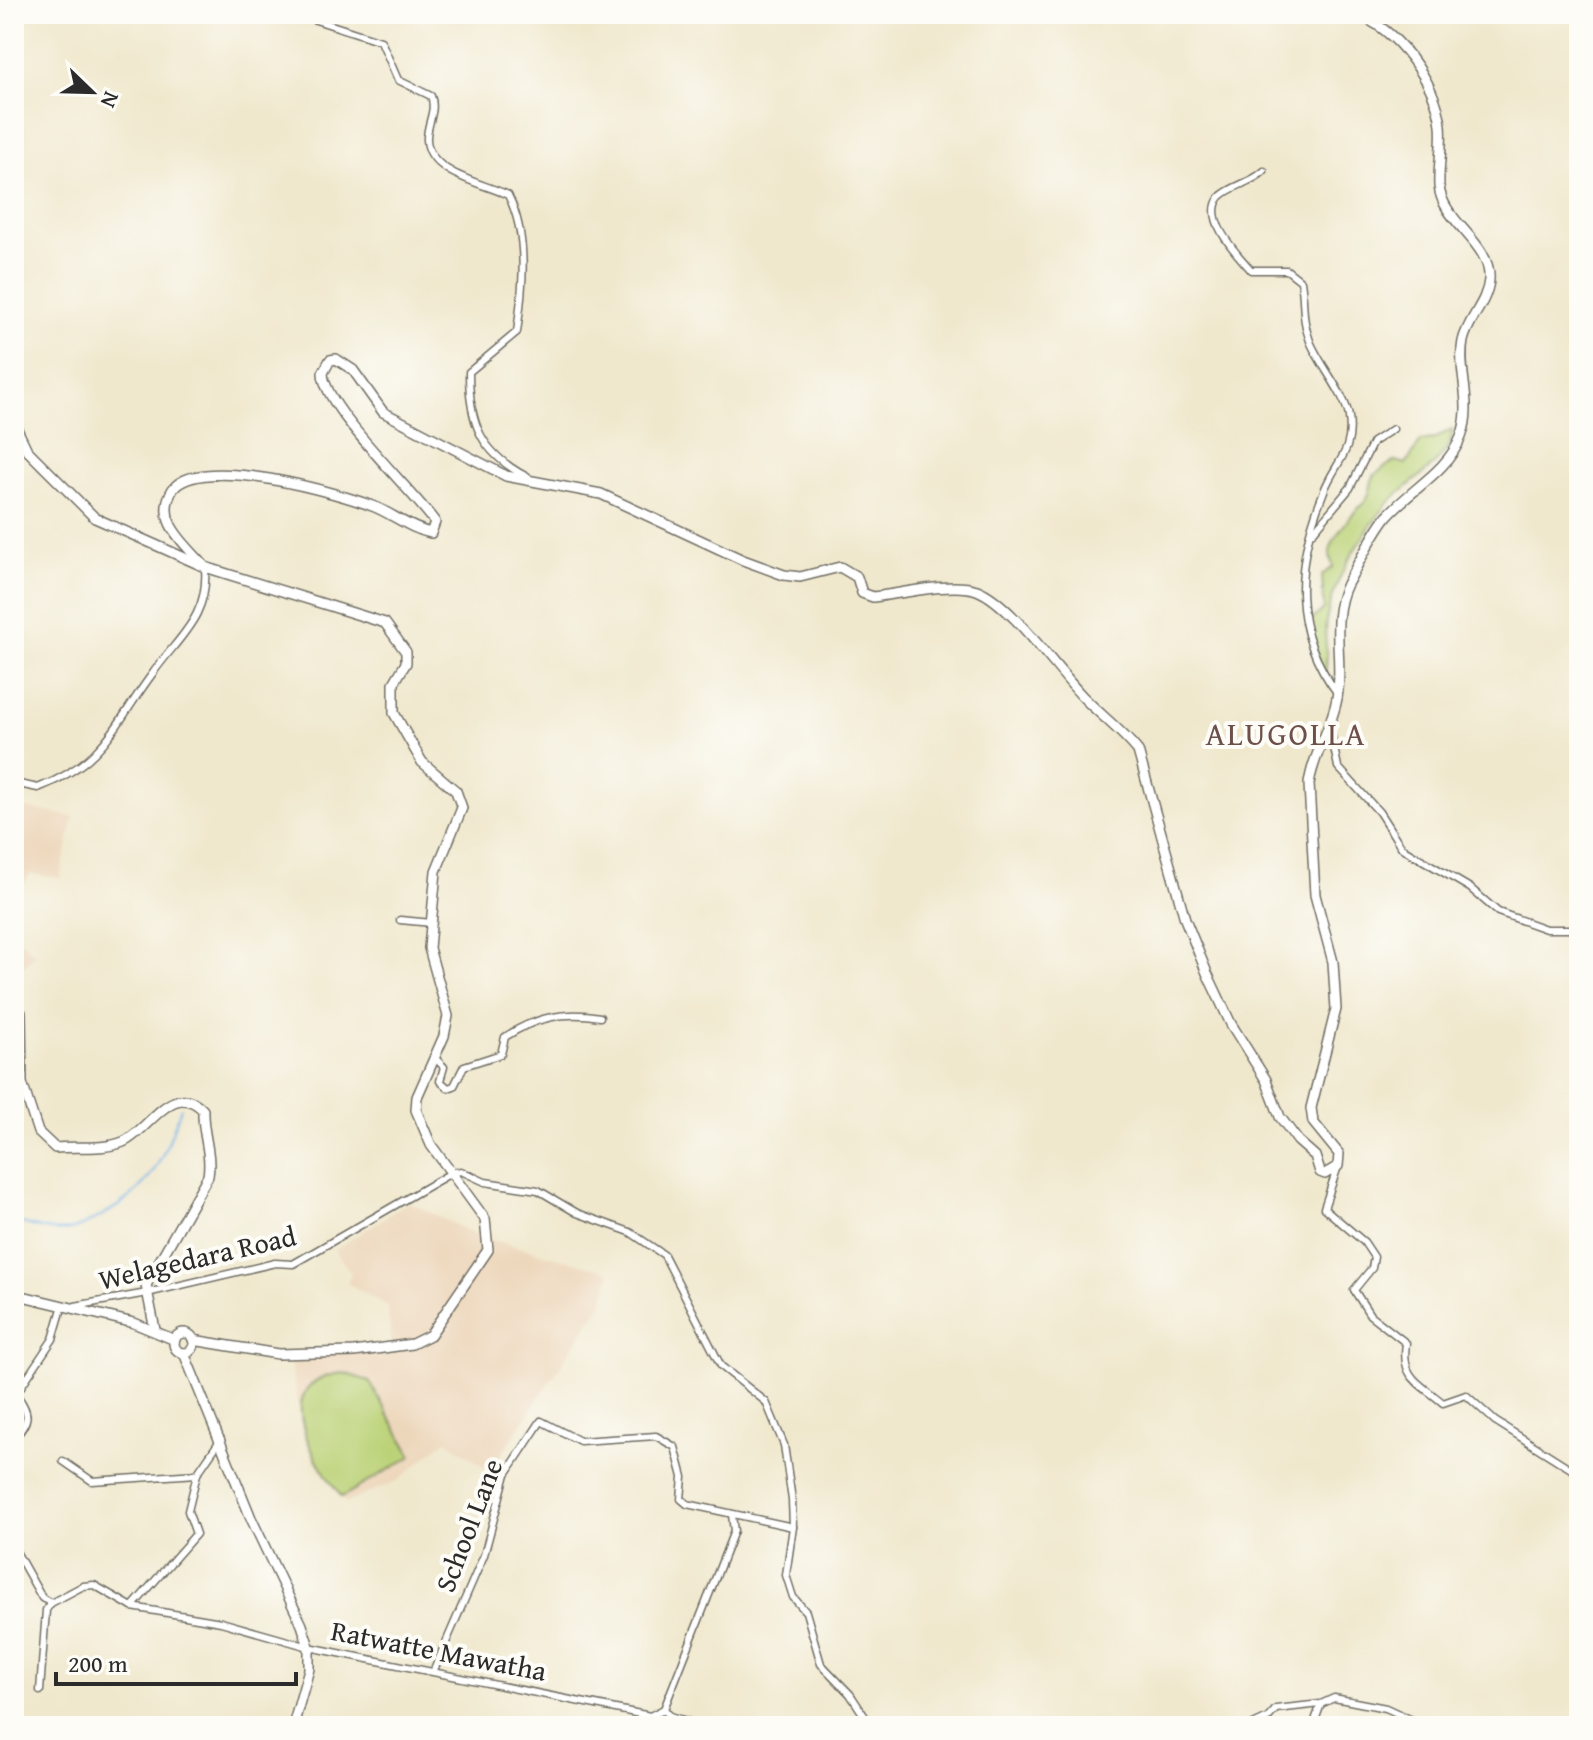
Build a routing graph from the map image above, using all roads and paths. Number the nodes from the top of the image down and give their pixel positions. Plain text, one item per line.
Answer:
1 (297, 14) edge
2 (1355, 14) edge
3 (1264, 171) dead end
4 (14, 423) edge
5 (1393, 429) dead end
6 (539, 483) junction
7 (1310, 536) junction
8 (205, 567) junction
9 (1338, 694) junction
10 (1330, 728) junction
11 (14, 783) edge
12 (400, 920) dead end
13 (432, 923) junction
14 (1579, 935) edge
15 (14, 998) edge
16 (600, 1017) dead end
17 (435, 1058) junction
18 (1338, 1166) junction
19 (451, 1173) junction
20 (147, 1293) junction
21 (14, 1294) edge
22 (67, 1306) junction
23 (155, 1330) junction
24 (175, 1340) junction
25 (193, 1340) junction
26 (184, 1353) junction
27 (14, 1439) edge
28 (221, 1439) junction
29 (63, 1461) dead end
30 (197, 1474) junction
31 (1579, 1474) edge
32 (732, 1515) junction
33 (793, 1527) junction
34 (14, 1548) edge
35 (51, 1603) junction
36 (132, 1607) junction
37 (309, 1647) junction
38 (434, 1670) junction
39 (40, 1691) dead end
40 (1321, 1704) junction
41 (664, 1709) junction
42 (650, 1716) junction
43 (674, 1717) junction
44 (293, 1726) edge
45 (652, 1726) edge
46 (668, 1726) edge
47 (703, 1726) edge
48 (871, 1726) edge
49 (1070, 1726) edge
50 (1077, 1726) edge
51 (1251, 1726) edge
52 (1313, 1726) edge
53 (1425, 1726) edge

1 - 6 street
2 - 9 main road
3 - 7 street
4 - 8 main road
5 - 7 street
6 - 8 main road
6 - 18 main road
7 - 9 street
8 - 11 street
8 - 13 main road
9 - 10 main road
10 - 14 street
10 - 18 main road
12 - 13 street
13 - 17 main road
15 - 20 main road
16 - 17 street
17 - 19 main road
18 - 31 street
19 - 20 street, Welagedara Road
19 - 25 main road
19 - 33 street
20 - 22 street, Welagedara Road
20 - 23 main road
21 - 22 main road
22 - 23 main road
22 - 27 street
23 - 24 main road
24 - 25 main road
24 - 26 main road
25 - 26 main road
26 - 28 main road
28 - 30 street
28 - 37 main road
29 - 30 street
30 - 36 street
32 - 33 street, School Lane
32 - 38 street, School Lane
32 - 41 street
33 - 48 street
34 - 35 street
35 - 36 street
35 - 39 street
36 - 37 street, Ratwatte Mawatha
37 - 38 street, Ratwatte Mawatha
37 - 44 main road
38 - 42 street, Ratwatte Mawatha
40 - 51 street
40 - 52 street
40 - 53 street
41 - 42 street
41 - 43 street
42 - 45 street
43 - 46 street
43 - 47 street
49 - 50 street

